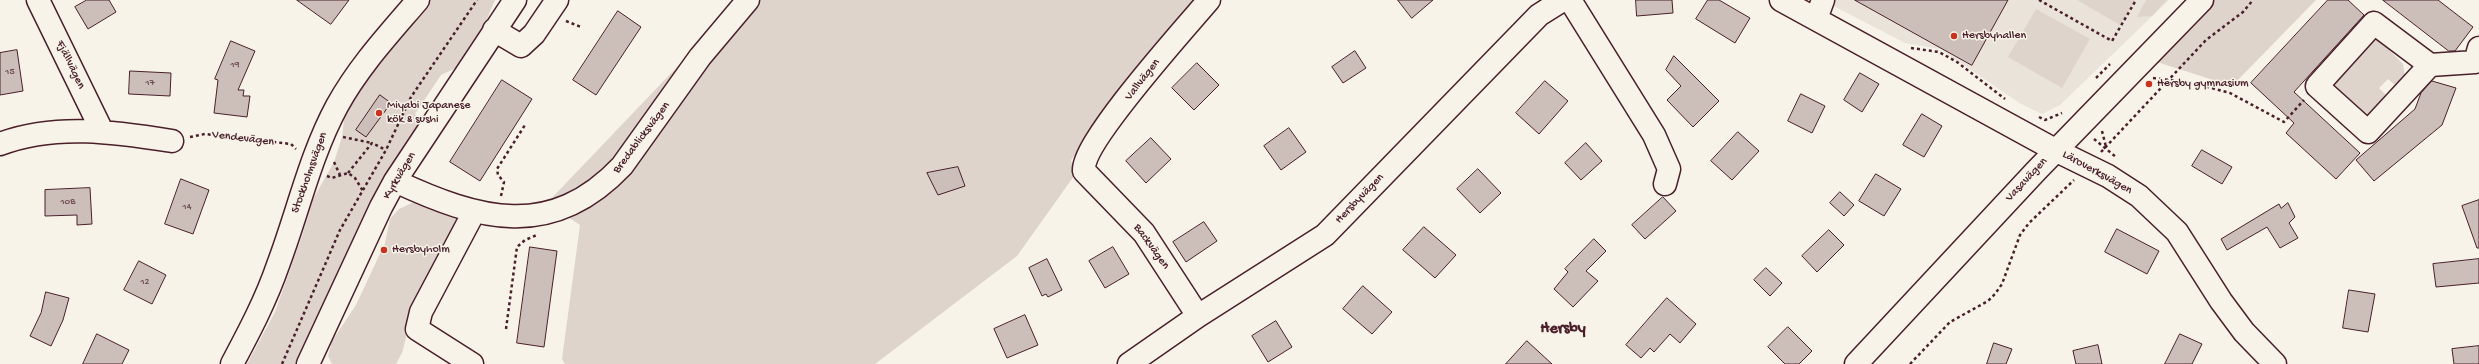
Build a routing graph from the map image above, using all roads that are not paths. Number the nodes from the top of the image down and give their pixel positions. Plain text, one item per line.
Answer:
1 (38, 0) edge
2 (418, 0) edge
3 (515, 0) edge
4 (557, 0) edge
5 (748, 0) edge
6 (1209, 0) edge
7 (1563, 0) edge
8 (1570, 0) edge
9 (1781, 0) edge
10 (2202, 0) edge
11 (1819, 10) edge
12 (494, 30) junction
13 (2479, 48) edge
14 (2430, 65) junction
15 (102, 130) junction
16 (172, 141) road end
17 (0, 144) edge
18 (2055, 150) junction
19 (1083, 164) joint
20 (396, 181) junction
21 (1666, 184) dead end
22 (474, 212) junction
23 (1198, 316) junction
24 (309, 363) edge
25 (232, 364) edge
26 (472, 364) edge
27 (1129, 364) edge
28 (1856, 364) edge
29 (2275, 364) edge

1 - 15 street, Fjällvägen
2 - 25 street, Stockholmsvägen
3 - 12 street, Kyrkvägen
4 - 12 street
5 - 22 street, Bredablicksvägen
6 - 19 street, Vallvägen
7 - 23 street, Hersbyvägen
8 - 21 street
9 - 11 street, Läroverksvägen
10 - 18 street, Vasavägen
11 - 18 street, Läroverksvägen
12 - 20 street, Kyrkvägen
13 - 14 street
14 - 14 street
15 - 16 street
15 - 17 street
18 - 28 street, Vasavägen
18 - 29 street, Läroverksvägen
19 - 23 street, Backvägen
20 - 22 street, Bredablicksvägen
20 - 24 street, Kyrkvägen
22 - 26 street
23 - 27 street, Hersbyvägen

